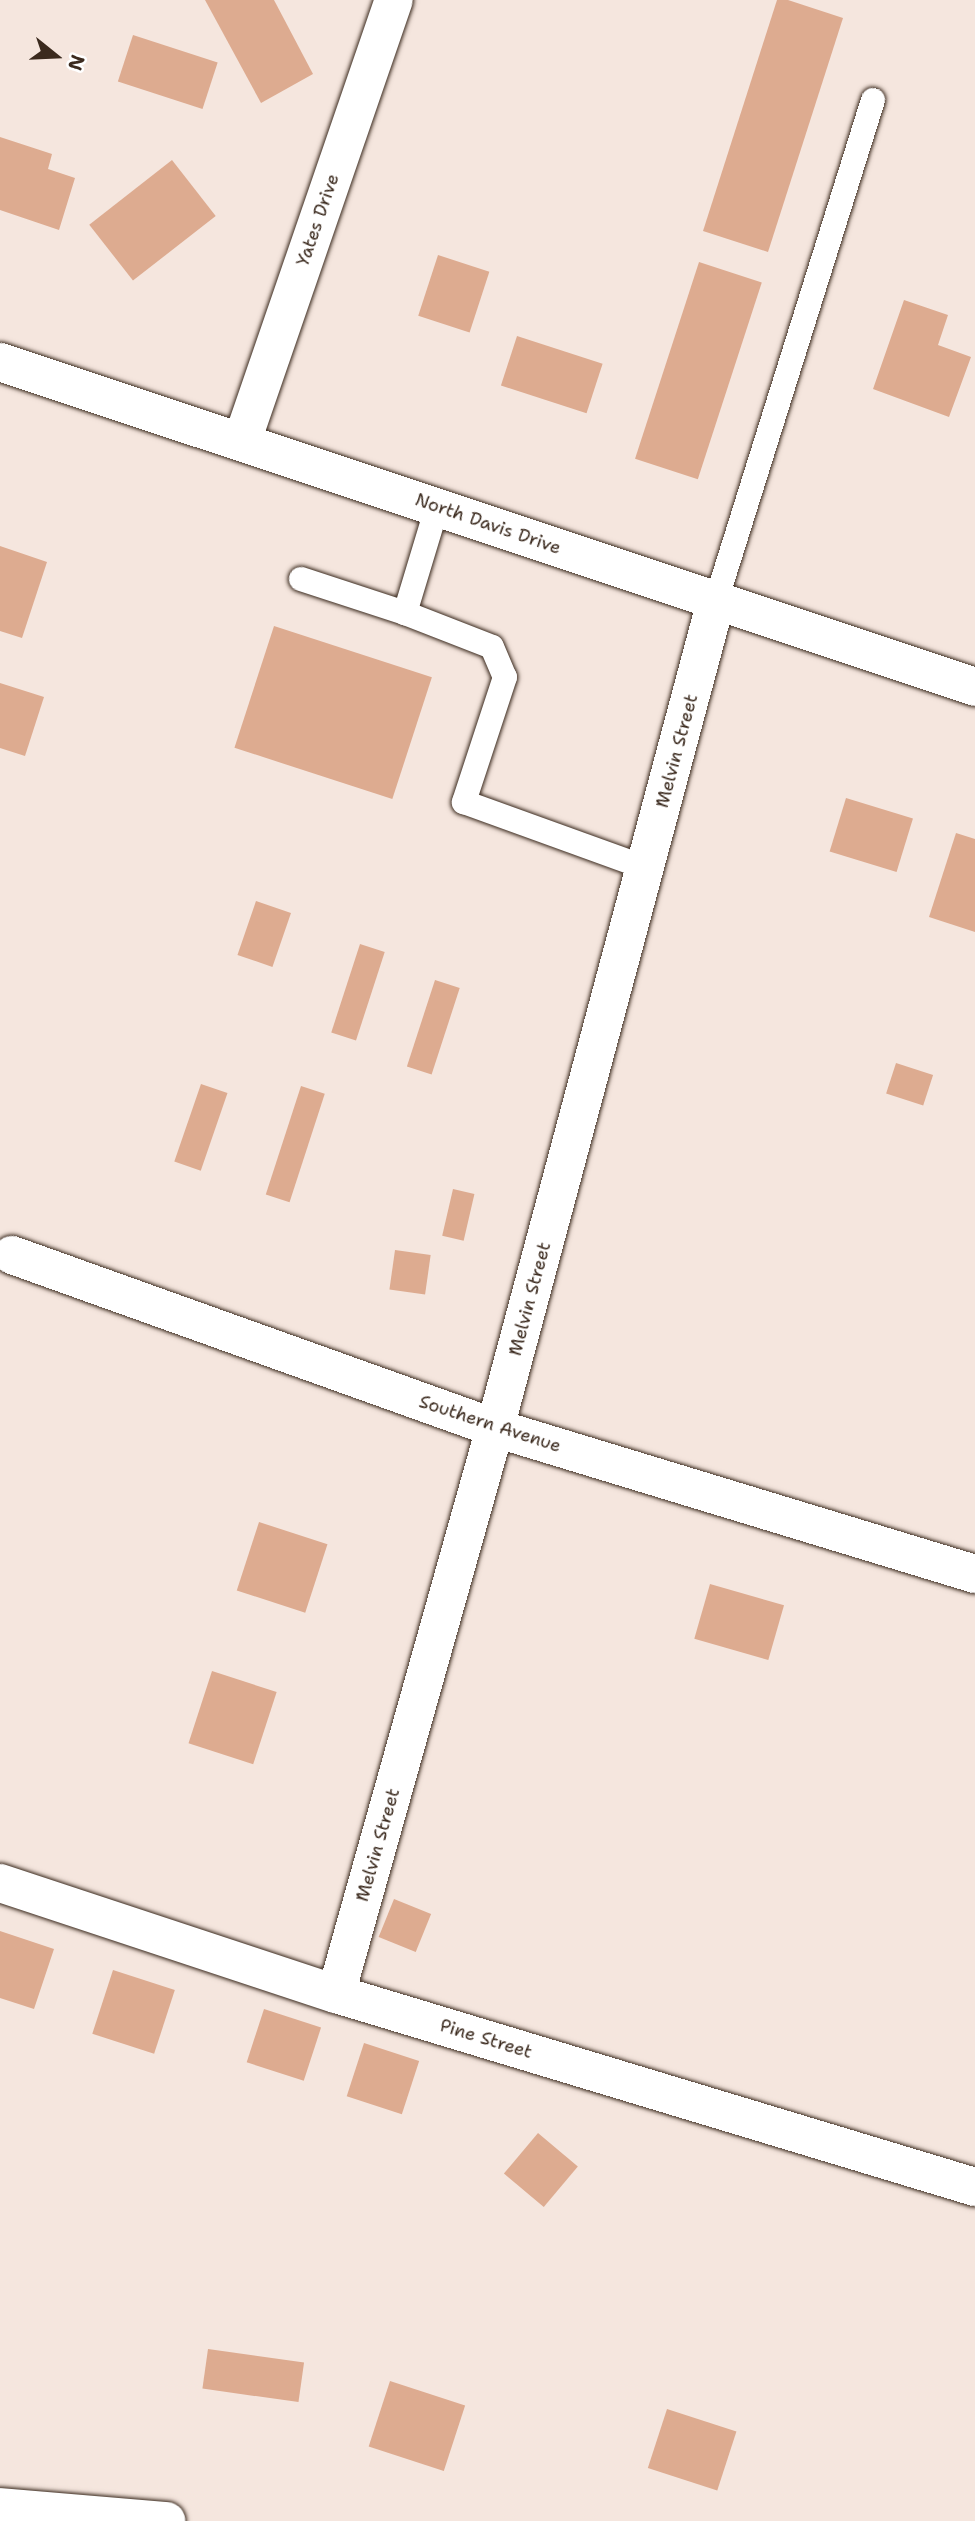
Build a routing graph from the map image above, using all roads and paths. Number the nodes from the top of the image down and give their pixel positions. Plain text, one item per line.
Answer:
1 (394, 0) edge
2 (873, 100) dead end
3 (0, 362) edge
4 (242, 441) junction
5 (437, 507) junction
6 (301, 579) dead end
7 (716, 601) junction
8 (405, 613) junction
9 (975, 687) edge
10 (646, 868) junction
11 (12, 1255) dead end
12 (495, 1428) junction
13 (975, 1574) edge
14 (0, 1883) edge
15 (336, 1994) junction
16 (975, 2187) edge
17 (0, 2507) edge
18 (166, 2521) edge

1 - 4 street, Yates Drive
2 - 7 lane
3 - 4 street, North Davis Drive
4 - 5 street, North Davis Drive
5 - 7 street, North Davis Drive
5 - 8 lane
6 - 8 lane
7 - 9 street, North Davis Drive
7 - 10 street, Melvin Street
8 - 10 lane
10 - 12 street, Melvin Street
11 - 12 street, Southern Avenue
12 - 13 street, Southern Avenue
12 - 15 street, Melvin Street
14 - 15 street, Pine Street
15 - 16 street, Pine Street
17 - 18 street

